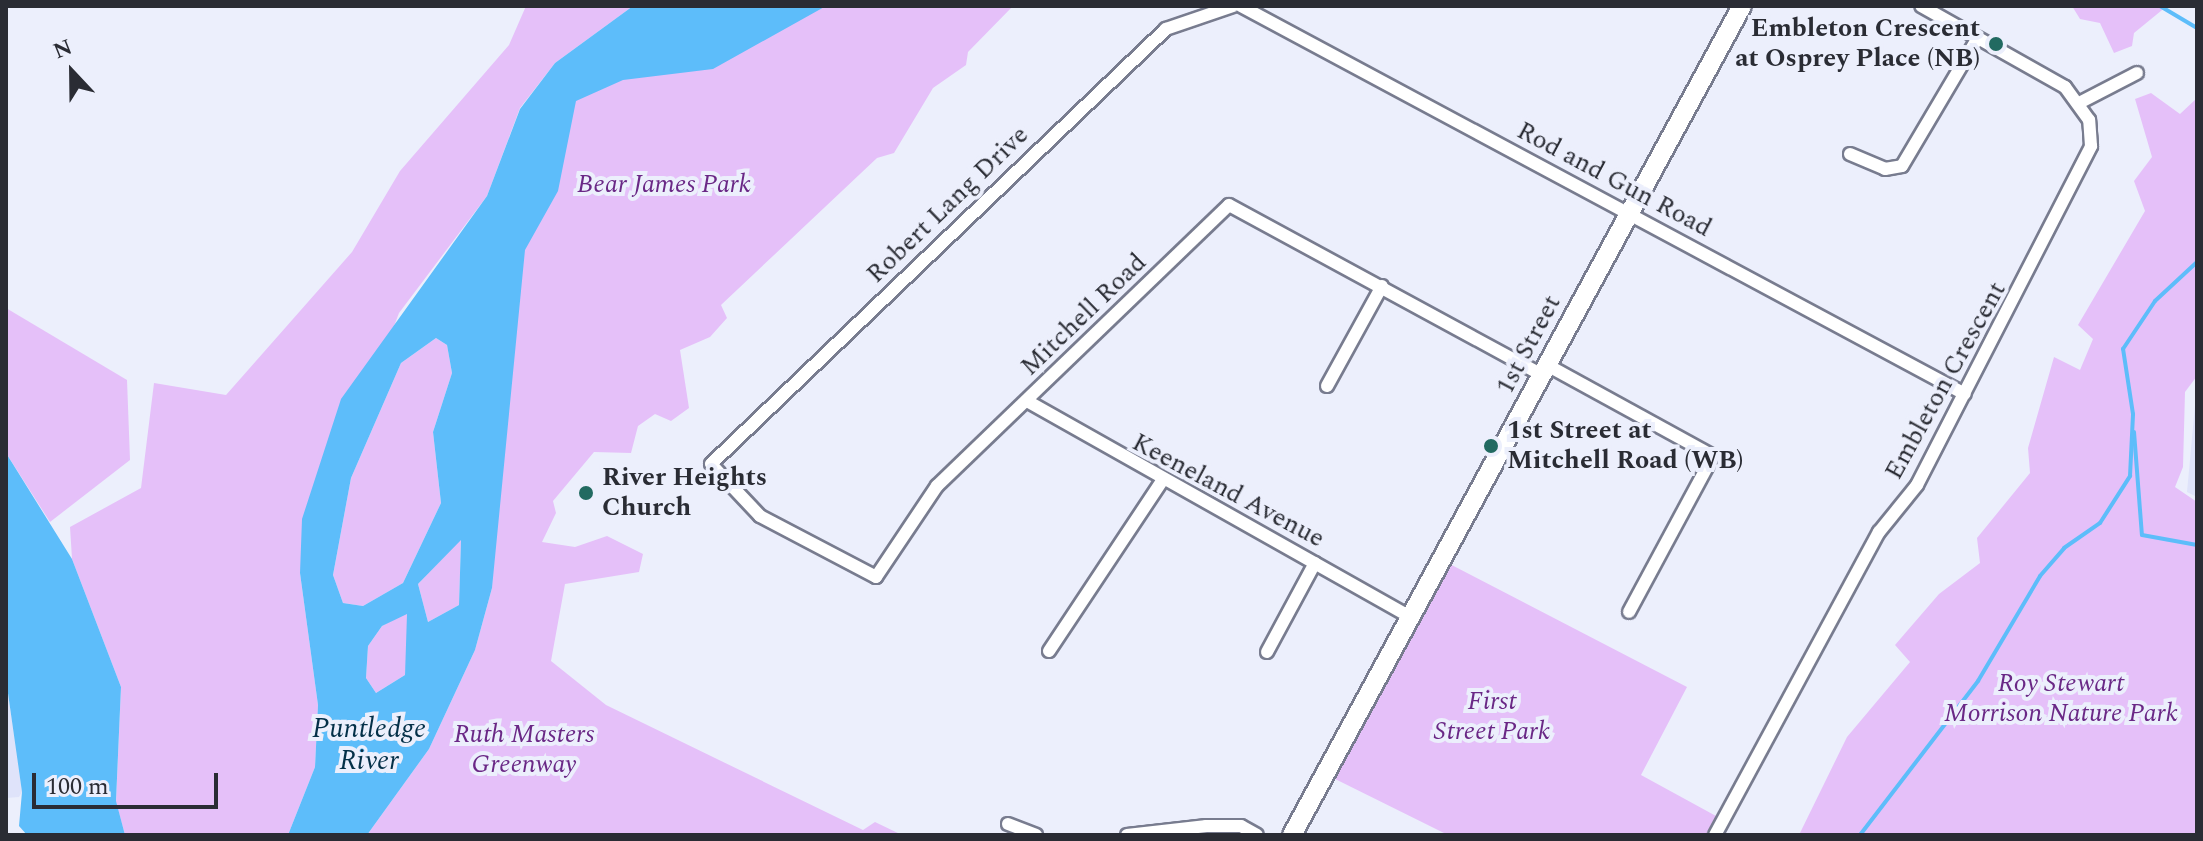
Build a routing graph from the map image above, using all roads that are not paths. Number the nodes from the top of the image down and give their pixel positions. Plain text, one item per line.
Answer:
1 (1233, 6) edge
2 (1241, 6) edge
3 (1742, 6) edge
4 (1921, 6) edge
5 (1977, 39) junction
6 (2137, 73) dead end
7 (2081, 102) junction
8 (1850, 154) dead end
9 (1629, 214) junction
10 (1382, 286) junction
11 (1544, 370) junction
12 (1327, 386) dead end
13 (1965, 394) junction
14 (1027, 401) junction
15 (711, 464) joint
16 (1162, 481) junction
17 (1315, 563) junction
18 (1629, 612) dead end
19 (1411, 617) junction
20 (1049, 651) dead end
21 (1267, 652) dead end
22 (1008, 824) dead end
23 (1036, 835) edge
24 (1127, 835) edge
25 (1257, 835) edge
26 (1292, 835) edge
27 (1715, 835) edge

1 - 15 street, Robert Lang Drive
2 - 9 street, Rod and Gun Road
3 - 9 street, 1st Street
4 - 5 street
5 - 7 street
5 - 8 street
6 - 7 street
7 - 13 street, Embleton Crescent
9 - 11 street, 1st Street
9 - 13 street, Rod and Gun Road
10 - 11 street, Mitchell Road
10 - 12 street
10 - 14 street, Mitchell Road
11 - 18 street, Mitchell Road
11 - 19 street, 1st Street
13 - 27 street, Embleton Crescent
14 - 15 street, Mitchell Road
14 - 16 street, Keeneland Avenue
16 - 17 street, Keeneland Avenue
16 - 20 street
17 - 19 street, Keeneland Avenue
17 - 21 street
19 - 26 street, 1st Street
22 - 23 street
24 - 25 street

